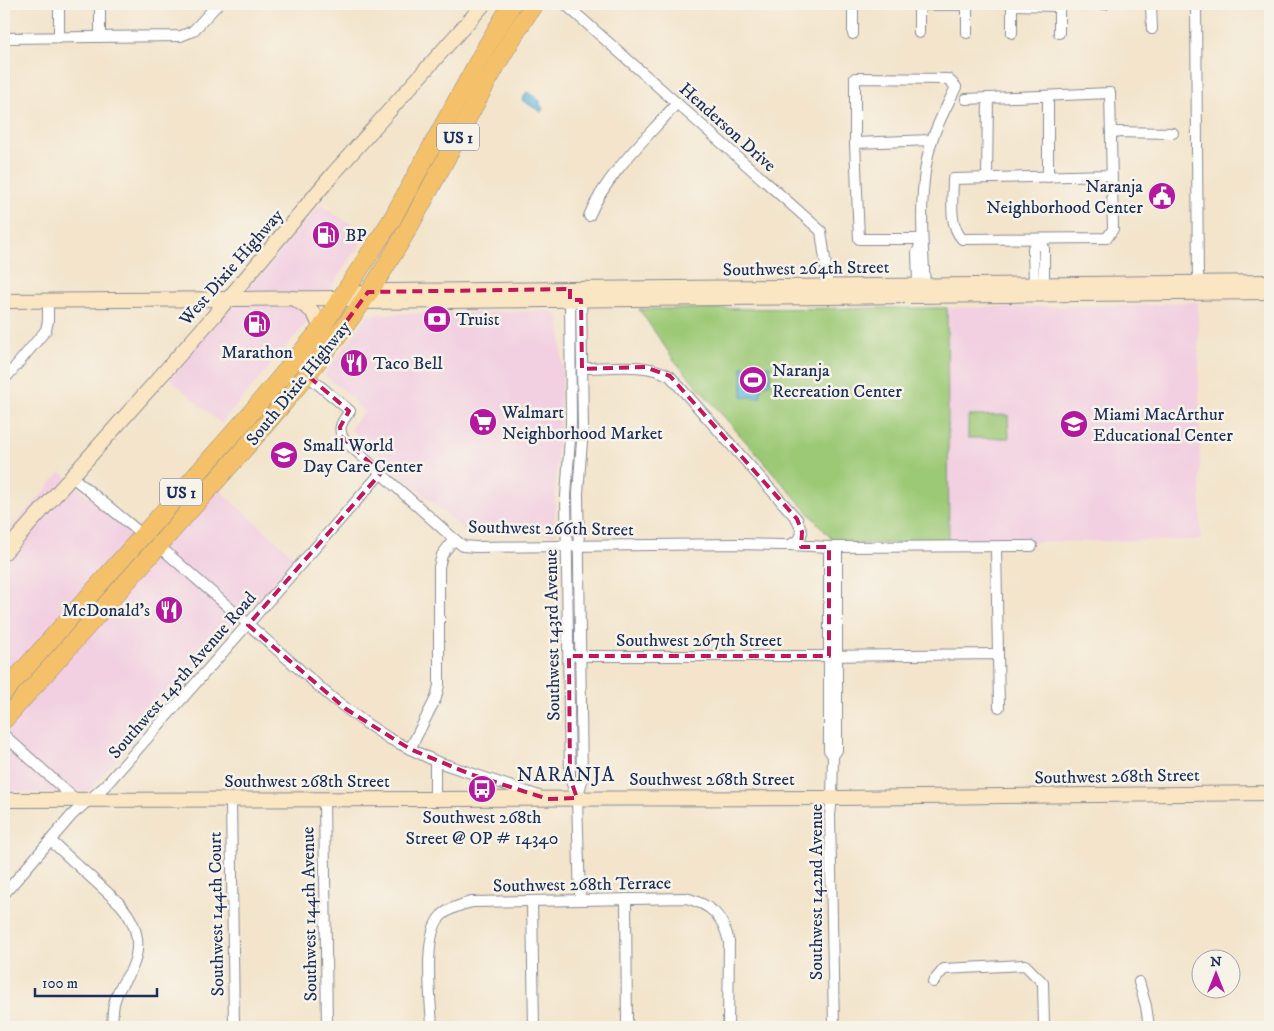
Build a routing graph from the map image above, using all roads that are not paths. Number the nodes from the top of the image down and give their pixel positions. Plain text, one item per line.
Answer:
1 (59, 4) edge
2 (100, 4) edge
3 (218, 4) edge
4 (484, 4) edge
5 (512, 4) edge
6 (534, 4) edge
7 (565, 4) edge
8 (853, 4) edge
9 (919, 4) edge
10 (967, 4) edge
11 (1012, 4) edge
12 (1094, 4) edge
13 (1105, 4) edge
14 (1151, 4) edge
15 (1196, 4) edge
16 (1059, 5) edge
17 (1152, 29) dead end
18 (920, 33) dead end
19 (967, 33) dead end
20 (1012, 33) dead end
21 (1059, 33) dead end
22 (853, 34) dead end
23 (100, 37) junction
24 (4, 38) edge
25 (59, 38) junction
26 (1048, 97) junction
27 (988, 98) junction
28 (966, 99) dead end
29 (677, 103) junction
30 (1111, 132) junction
31 (1173, 133) dead end
32 (932, 140) junction
33 (854, 143) junction
34 (1111, 175) junction
35 (1048, 177) junction
36 (987, 178) junction
37 (589, 216) dead end
38 (922, 239) junction
39 (1040, 239) junction
40 (1270, 282) edge
41 (1039, 284) junction
42 (922, 286) junction
43 (1198, 287) junction
44 (827, 292) junction
45 (1270, 292) edge
46 (576, 294) junction
47 (365, 297) junction
48 (293, 298) junction
49 (342, 298) junction
50 (227, 299) junction
51 (48, 300) junction
52 (4, 301) edge
53 (320, 330) junction
54 (582, 368) junction
55 (307, 375) junction
56 (4, 380) edge
57 (216, 453) junction
58 (381, 473) junction
59 (71, 476) junction
60 (143, 535) junction
61 (454, 539) junction
62 (795, 542) junction
63 (158, 546) junction
64 (567, 546) junction
65 (1032, 546) dead end
66 (579, 547) junction
67 (833, 547) junction
68 (996, 547) junction
69 (4, 553) edge
70 (93, 618) junction
71 (248, 624) junction
72 (998, 654) junction
73 (569, 656) junction
74 (580, 656) junction
75 (834, 656) junction
76 (4, 692) edge
77 (999, 707) dead end
78 (4, 720) edge
79 (4, 736) edge
80 (410, 749) junction
81 (435, 761) junction
82 (1270, 793) edge
83 (578, 798) junction
84 (832, 798) junction
85 (548, 799) junction
86 (4, 800) edge
87 (82, 800) junction
88 (231, 800) junction
89 (324, 800) junction
90 (435, 800) junction
91 (51, 841) junction
92 (4, 894) edge
93 (626, 899) junction
94 (580, 900) junction
95 (532, 901) junction
96 (933, 982) dead end
97 (1139, 982) dead end
98 (112, 1027) edge
99 (234, 1027) edge
100 (327, 1027) edge
101 (432, 1027) edge
102 (534, 1027) edge
103 (628, 1027) edge
104 (728, 1027) edge
105 (834, 1027) edge
106 (1044, 1027) edge
107 (1149, 1027) edge

1 - 25 street
2 - 23 street
3 - 23 street
4 - 50 street, West Dixie Highway
5 - 49 highway, South Dixie Highway / US 1
6 - 47 highway, South Dixie Highway / US 1
7 - 29 street, Henderson Drive
8 - 22 street
9 - 10 street
9 - 18 street
10 - 19 street
11 - 16 street
11 - 20 street
12 - 13 street
14 - 17 street
15 - 43 street
16 - 21 street
23 - 25 street
24 - 25 street
26 - 27 street
26 - 30 street
26 - 35 street
27 - 28 street
27 - 36 street
29 - 37 street
29 - 44 street, Henderson Drive
30 - 31 street
30 - 34 street
32 - 33 street
32 - 33 street
32 - 38 street
33 - 38 street
34 - 35 street
34 - 39 street
35 - 36 street
36 - 39 street
38 - 42 street
39 - 41 street
40 - 43 street, Southwest 264th Street
41 - 42 street, Southwest 264th Street
41 - 43 street, Southwest 264th Street
42 - 44 street, Southwest 264th Street
43 - 44 street, Southwest 264th Street
43 - 45 street, Southwest 264th Street
44 - 46 street, Southwest 264th Street
46 - 47 street, Southwest 264th Street
46 - 54 street, Southwest 143rd Avenue
46 - 64 street, Southwest 143rd Avenue
47 - 49 street, Southwest 264th Street
47 - 55 highway, South Dixie Highway / US 1
48 - 49 street, Southwest 264th Street
48 - 50 street, Southwest 264th Street
48 - 53 street
49 - 53 highway, South Dixie Highway / US 1
50 - 51 street, Southwest 264th Street
50 - 59 street, West Dixie Highway
51 - 52 street, Southwest 264th Street
51 - 56 street
53 - 57 highway, South Dixie Highway / US 1
54 - 62 street
54 - 66 street, Southwest 143rd Avenue
55 - 58 street, Southwest 266th Street
55 - 63 highway, South Dixie Highway / US 1
57 - 60 highway, South Dixie Highway / US 1
57 - 63 highway
58 - 61 street, Southwest 266th Street
58 - 71 street, Southwest 145th Avenue Road
59 - 60 street
59 - 69 street, West Dixie Highway
60 - 70 highway
60 - 76 highway, South Dixie Highway / US 1
61 - 64 street, Southwest 266th Street
61 - 80 street
62 - 66 street, Southwest 266th Street
62 - 67 street
63 - 70 highway, South Dixie Highway / US 1
63 - 71 street
64 - 66 street, Southwest 266th Street
64 - 73 street, Southwest 143rd Avenue
65 - 68 street
66 - 74 street, Southwest 143rd Avenue
67 - 68 street
67 - 75 street, Southwest 142nd Avenue
68 - 72 street
70 - 78 highway, South Dixie Highway / US 1
71 - 80 street
71 - 87 street, Southwest 145th Avenue Road
72 - 75 street, Southwest 267th Street
72 - 77 street
73 - 74 street, Southwest 267th Street
73 - 83 street, Southwest 143rd Avenue
74 - 75 street, Southwest 267th Street
74 - 83 street, Southwest 143rd Avenue
75 - 84 street, Southwest 142nd Avenue
79 - 87 street
80 - 81 street
81 - 85 street
81 - 90 street
82 - 84 street, Southwest 268th Street
83 - 84 street, Southwest 268th Street
83 - 85 street, Southwest 268th Street
83 - 94 street, Southwest 143rd Avenue
84 - 105 street, Southwest 142nd Avenue
85 - 90 street, Southwest 268th Street
86 - 87 street, Southwest 268th Street
87 - 88 street, Southwest 268th Street
87 - 91 street, Southwest 145th Avenue Road
88 - 89 street, Southwest 268th Street
88 - 99 street, Southwest 144th Court
89 - 90 street, Southwest 268th Street
89 - 100 street, Southwest 144th Avenue
91 - 92 street, Southwest 145th Avenue Road
91 - 98 street
93 - 94 street, Southwest 268th Terrace
93 - 103 street
93 - 104 street, Southwest 268th Terrace
94 - 95 street, Southwest 268th Terrace
95 - 101 street, Southwest 268th Terrace
95 - 102 street
96 - 106 street
97 - 107 street

